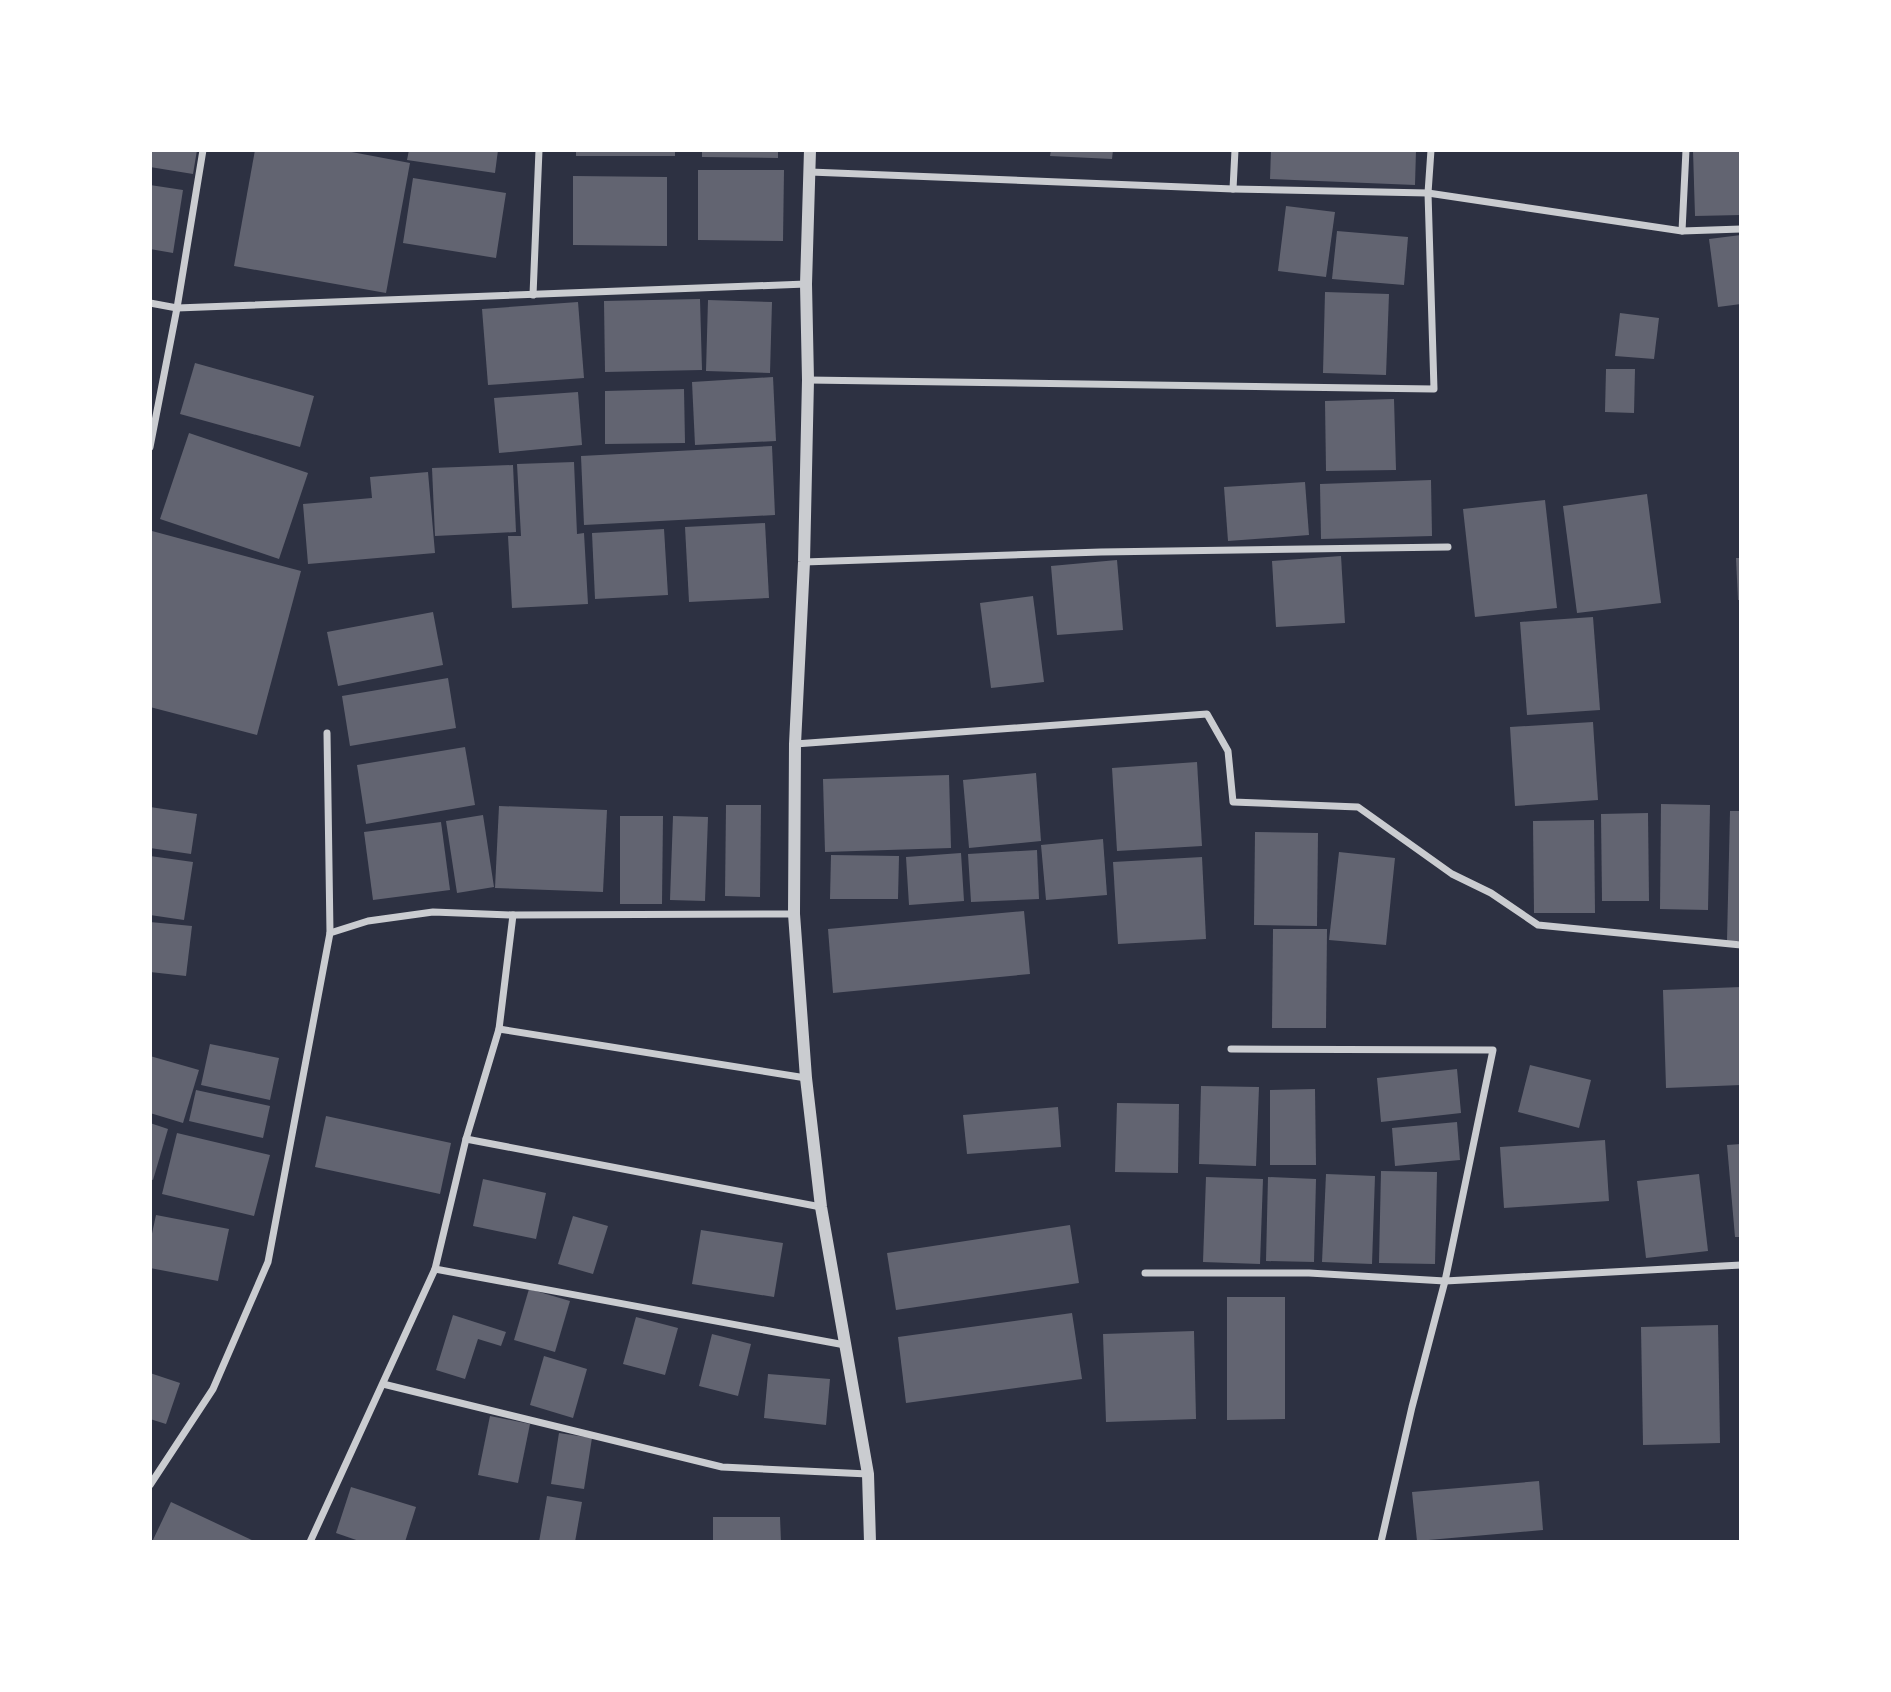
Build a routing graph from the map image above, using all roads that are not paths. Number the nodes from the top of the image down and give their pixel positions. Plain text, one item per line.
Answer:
1 (202, 150) edge
2 (539, 150) edge
3 (810, 150) edge
4 (1235, 150) edge
5 (1431, 150) edge
6 (1686, 150) edge
7 (810, 172) junction
8 (1233, 188) junction
9 (1428, 193) junction
10 (1741, 229) edge
11 (1682, 231) junction
12 (806, 284) junction
13 (533, 295) junction
14 (150, 303) edge
15 (177, 308) junction
16 (808, 380) junction
17 (150, 447) edge
18 (1448, 547) dead end
19 (804, 562) junction
20 (327, 733) dead end
21 (795, 744) junction
22 (794, 914) junction
23 (513, 915) junction
24 (330, 933) junction
25 (1741, 945) edge
26 (499, 1029) junction
27 (1231, 1049) dead end
28 (806, 1078) junction
29 (466, 1139) junction
30 (821, 1207) junction
31 (1741, 1265) edge
32 (435, 1269) junction
33 (1145, 1273) dead end
34 (1445, 1281) junction
35 (845, 1345) junction
36 (383, 1384) junction
37 (153, 1474) edge
38 (868, 1474) junction
39 (150, 1485) edge
40 (310, 1542) edge
41 (870, 1542) edge
42 (1381, 1542) edge

1 - 15 street
2 - 13 street
3 - 7 street
4 - 8 street
5 - 9 street
6 - 11 street
7 - 8 street
7 - 12 street
8 - 9 street
9 - 11 street
9 - 16 street
10 - 11 street
12 - 13 street
12 - 16 street
13 - 15 street
14 - 15 street
15 - 17 street
16 - 19 street
18 - 19 street
19 - 21 street
20 - 24 street
21 - 22 street
21 - 25 street
22 - 23 street
22 - 28 street
23 - 24 street
23 - 26 street
24 - 37 street
26 - 28 street
26 - 29 street
27 - 34 street
28 - 30 street
29 - 30 street
29 - 32 street
30 - 35 street
31 - 34 street
32 - 35 street
32 - 36 street
33 - 34 street
34 - 42 street
35 - 38 street
36 - 38 street
36 - 40 street
37 - 39 street
38 - 41 street

